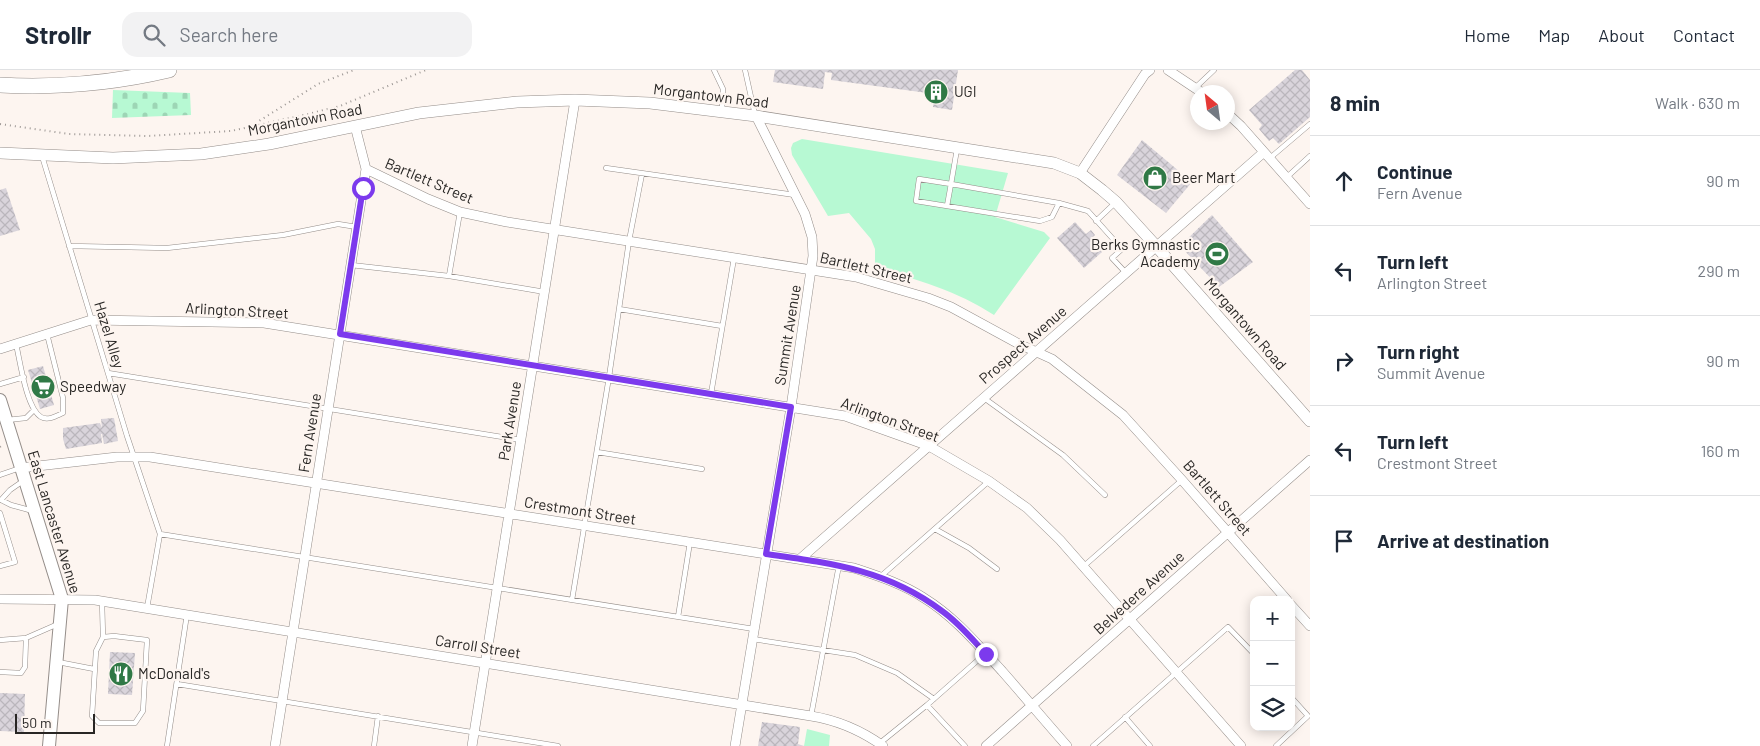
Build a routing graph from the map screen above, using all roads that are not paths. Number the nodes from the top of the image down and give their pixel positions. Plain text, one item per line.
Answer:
1 (169, 70) edge
2 (714, 70) edge
3 (745, 70) edge
4 (1168, 70) edge
5 (1214, 70) edge
6 (1145, 71) edge
7 (0, 85) edge
8 (1190, 85) edge
9 (1202, 85) edge
10 (575, 100) junction
11 (722, 112) junction
12 (756, 116) junction
13 (1235, 121) edge
14 (1310, 124) edge
15 (355, 126) junction
16 (957, 148) junction
17 (0, 153) edge
18 (1267, 155) junction
19 (42, 156) junction
20 (1310, 156) edge
21 (606, 168) dead end
22 (366, 169) junction
23 (1080, 173) junction
24 (642, 174) junction
25 (1286, 177) junction
26 (952, 184) junction
27 (795, 195) junction
28 (1116, 202) junction
29 (1059, 203) junction
30 (1310, 204) edge
31 (948, 206) junction
32 (460, 212) junction
33 (1096, 221) junction
34 (357, 227) junction
35 (555, 229) junction
36 (629, 241) junction
37 (69, 246) junction
38 (1156, 246) junction
39 (734, 258) junction
40 (351, 265) junction
41 (812, 270) junction
42 (1126, 273) junction
43 (449, 276) junction
44 (545, 292) junction
45 (619, 309) junction
46 (92, 320) junction
47 (722, 326) junction
48 (47, 334) junction
49 (340, 334) junction
50 (16, 344) junction
51 (0, 349) edge
52 (1036, 352) junction
53 (533, 365) junction
54 (108, 374) junction
55 (24, 377) junction
56 (609, 377) junction
57 (0, 384) edge
58 (711, 394) junction
59 (984, 398) junction
60 (791, 407) junction
61 (328, 408) junction
62 (34, 410) junction
63 (2, 411) edge
64 (1310, 421) edge
65 (521, 440) junction
66 (929, 446) junction
67 (597, 452) junction
68 (134, 456) junction
69 (1310, 460) edge
70 (702, 469) dead end
71 (22, 474) junction
72 (0, 475) edge
73 (1182, 480) junction
74 (989, 481) junction
75 (316, 483) junction
76 (1105, 494) dead end
77 (1, 500) edge
78 (34, 511) junction
79 (0, 513) edge
80 (510, 514) junction
81 (585, 526) junction
82 (935, 529) junction
83 (1228, 532) junction
84 (160, 534) junction
85 (690, 542) junction
86 (766, 554) junction
87 (305, 557) junction
88 (800, 559) junction
89 (839, 565) junction
90 (0, 566) edge
91 (1084, 566) junction
92 (997, 569) dead end
93 (880, 577) junction
94 (498, 588) junction
95 (1284, 596) edge
96 (0, 599) edge
97 (62, 599) junction
98 (572, 600) junction
99 (102, 601) junction
100 (147, 608) junction
101 (1295, 609) edge
102 (187, 614) junction
103 (678, 617) junction
104 (1130, 619) junction
105 (60, 623) junction
106 (1310, 626) edge
107 (754, 629) junction
108 (293, 631) junction
109 (103, 637) junction
110 (26, 638) junction
111 (0, 640) edge
112 (752, 640) junction
113 (824, 650) junction
114 (1250, 650) edge
115 (986, 654) junction
116 (56, 662) junction
117 (486, 662) junction
118 (94, 669) junction
119 (0, 672) edge
120 (1176, 672) junction
121 (177, 684) junction
122 (934, 699) junction
123 (282, 700) junction
124 (1295, 701) edge
125 (742, 705) junction
126 (927, 705) junction
127 (1032, 706) junction
128 (378, 716) junction
129 (811, 716) junction
130 (1126, 717) junction
131 (1295, 728) edge
132 (1292, 731) edge
133 (474, 732) junction
134 (544, 745) edge
135 (880, 745) edge
136 (49, 746) edge
137 (167, 746) edge
138 (275, 746) edge
139 (374, 746) edge
140 (472, 746) edge
141 (558, 746) edge
142 (735, 746) edge
143 (965, 746) edge
144 (986, 746) edge
145 (1067, 746) edge
146 (1093, 746) edge
147 (1150, 746) edge
148 (1241, 746) edge
149 (1276, 746) edge

1 - 7 highway
2 - 11 lane
3 - 12 lane
4 - 8 street
5 - 9 lane
6 - 23 street
10 - 11 main road, Morgantown Road
10 - 15 main road, Morgantown Road
10 - 35 street, Park Avenue
11 - 12 main road, Morgantown Road
12 - 16 main road, Morgantown Road
12 - 27 street, Summit Avenue
13 - 18 street
14 - 18 lane
15 - 19 main road, Morgantown Road
15 - 22 street, Fern Avenue
16 - 23 main road, Morgantown Road
16 - 26 lane
17 - 19 main road, Morgantown Road
18 - 25 street
18 - 38 street, Prospect Avenue
19 - 37 lane, Hazel Alley
20 - 25 lane
21 - 24 lane
22 - 32 street, Bartlett Street
22 - 34 street, Fern Avenue
23 - 28 main road, Morgantown Road
24 - 27 lane
24 - 36 lane
25 - 30 street
26 - 29 lane
26 - 31 lane
26 - 31 lane
27 - 41 street, Summit Avenue
28 - 33 lane
28 - 38 main road, Morgantown Road
29 - 31 lane
29 - 33 lane
32 - 35 street, Bartlett Street
32 - 43 lane
33 - 42 lane
34 - 37 lane
34 - 40 street, Fern Avenue
35 - 36 street, Bartlett Street
35 - 44 street, Park Avenue
36 - 39 street, Bartlett Street
36 - 45 lane
37 - 46 lane, Hazel Alley
38 - 42 street, Prospect Avenue
38 - 64 main road, Morgantown Road
39 - 41 street, Bartlett Street
39 - 47 lane
40 - 43 lane
40 - 49 street, Fern Avenue
41 - 52 street, Bartlett Street
41 - 60 street, Summit Avenue
42 - 52 street, Prospect Avenue
43 - 44 lane
44 - 53 street, Park Avenue
45 - 47 lane
45 - 56 lane
46 - 48 street, Arlington Street
46 - 49 street, Arlington Street
46 - 54 lane, Hazel Alley
47 - 58 lane
48 - 50 street, Arlington Street
48 - 62 lane
49 - 53 street, Arlington Street
49 - 61 street, Fern Avenue
50 - 51 street, Arlington Street
50 - 55 lane
52 - 59 street, Prospect Avenue
52 - 73 street, Bartlett Street
53 - 56 street, Arlington Street
53 - 65 street, Park Avenue
54 - 61 lane
54 - 68 lane, Hazel Alley
55 - 57 lane
55 - 62 lane
56 - 58 street, Arlington Street
56 - 67 lane
58 - 60 street, Arlington Street
59 - 66 street, Prospect Avenue
59 - 76 lane
60 - 66 street, Arlington Street
60 - 86 street, Summit Avenue
61 - 65 lane
61 - 75 street, Fern Avenue
62 - 63 lane
63 - 71 main road, East Lancaster Avenue
65 - 80 street, Park Avenue
66 - 74 street, Arlington Street
66 - 88 street, Prospect Avenue
67 - 70 lane
67 - 81 lane
68 - 71 street, Crestmont Street
68 - 75 street, Crestmont Street
68 - 84 lane, Hazel Alley
69 - 83 street, Belvedere Avenue
71 - 72 lane
71 - 77 lane
71 - 78 main road, East Lancaster Avenue
73 - 83 street, Bartlett Street
73 - 91 lane
74 - 82 lane
74 - 91 street, Arlington Street
75 - 80 street, Crestmont Street
75 - 87 street, Fern Avenue
77 - 78 lane
78 - 97 main road, East Lancaster Avenue
79 - 90 lane
80 - 81 street, Crestmont Street
80 - 94 street, Park Avenue
81 - 85 street, Crestmont Street
81 - 98 lane
82 - 92 lane
82 - 93 lane
83 - 95 street, Bartlett Street
83 - 104 street, Belvedere Avenue
84 - 87 lane
84 - 100 lane, Hazel Alley
85 - 86 street, Crestmont Street
85 - 103 lane
86 - 88 street, Crestmont Street
86 - 107 street, Summit Avenue
87 - 94 lane
87 - 108 street, Fern Avenue
88 - 89 street, Crestmont Street
89 - 93 street, Crestmont Street
89 - 113 lane
91 - 104 street, Arlington Street
93 - 115 street, Crestmont Street
94 - 98 lane
94 - 117 street, Park Avenue
96 - 97 street, Carroll Street
97 - 99 street, Carroll Street
97 - 105 main road, East Lancaster Avenue
98 - 103 lane
99 - 100 street, Carroll Street
99 - 109 lane
100 - 102 street, Carroll Street
101 - 106 street
102 - 108 street, Carroll Street
102 - 121 lane
103 - 107 lane
104 - 120 street, Arlington Street
104 - 127 street, Belvedere Avenue
105 - 110 lane
105 - 116 main road, East Lancaster Avenue
107 - 112 street, Summit Avenue
108 - 117 street, Carroll Street
108 - 123 street, Fern Avenue
109 - 118 lane
109 - 118 lane
110 - 111 lane
110 - 119 lane
112 - 113 lane
112 - 125 street, Summit Avenue
113 - 122 lane
113 - 129 lane
114 - 120 lane
115 - 122 lane
115 - 127 street, Crestmont Street
116 - 118 lane
116 - 136 main road, East Lancaster Avenue
117 - 125 street, Carroll Street
117 - 133 street, Park Avenue
120 - 130 lane
120 - 148 street, Arlington Street
121 - 123 lane
121 - 137 lane
122 - 126 lane
123 - 128 lane
123 - 138 street, Fern Avenue
124 - 131 lane
125 - 129 street, Carroll Street
125 - 142 street, Summit Avenue
126 - 135 lane
126 - 143 lane
127 - 144 street, Belvedere Avenue
127 - 145 street, Crestmont Street
128 - 133 lane
128 - 139 lane
129 - 135 street, Carroll Street
130 - 146 lane
130 - 147 lane
132 - 149 lane
133 - 134 lane
133 - 140 street, Park Avenue
134 - 141 lane

